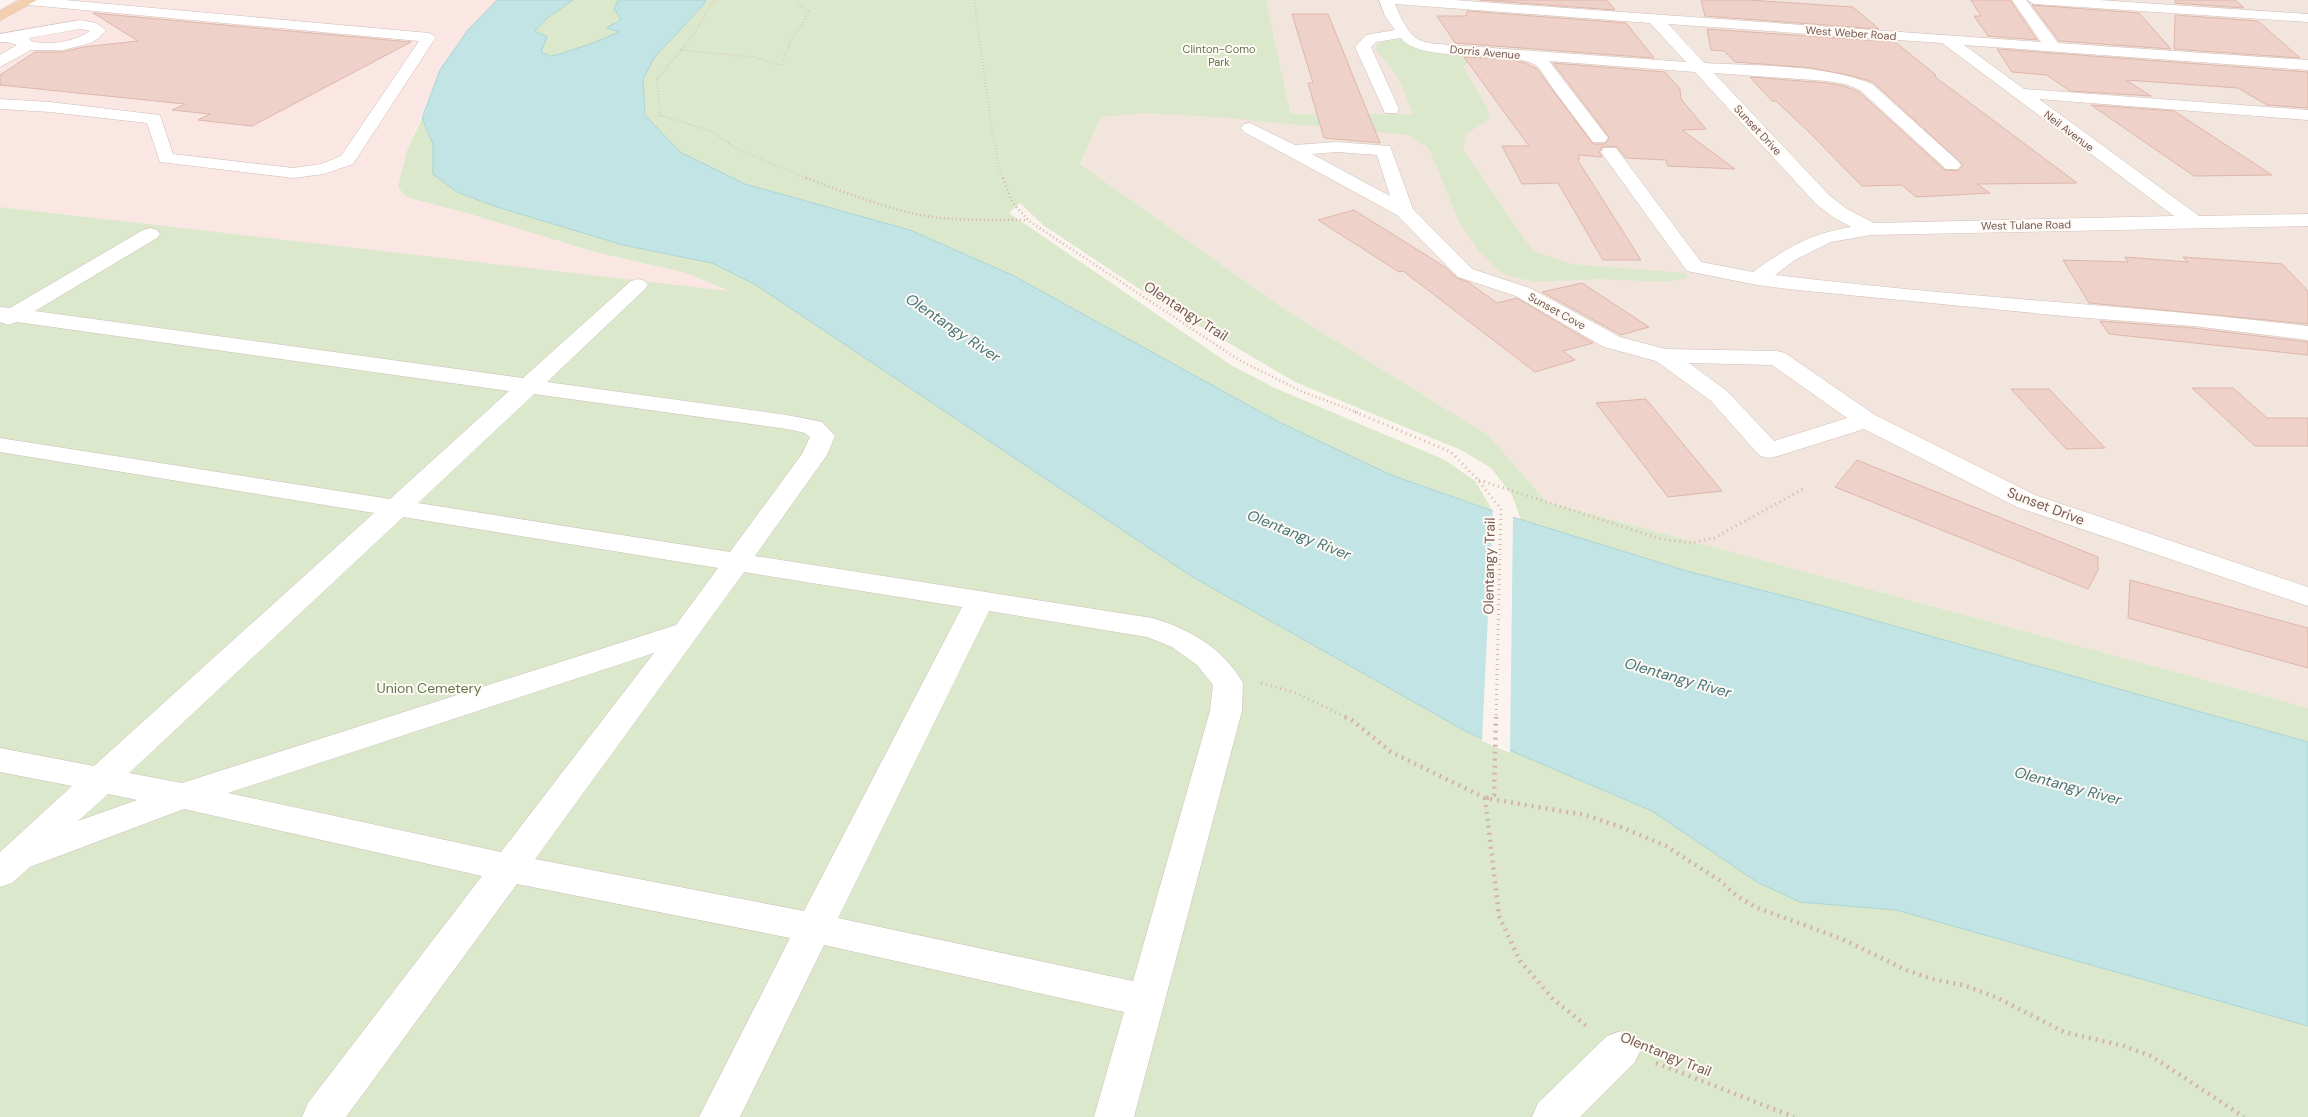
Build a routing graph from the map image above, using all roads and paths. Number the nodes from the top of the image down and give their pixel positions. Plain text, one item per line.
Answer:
1 (30, 0) edge
2 (716, 0) edge
3 (798, 0) edge
4 (974, 0) edge
5 (1386, 0) edge
6 (1394, 0) edge
7 (2019, 0) edge
8 (2034, 0) edge
9 (93, 6) junction
10 (0, 18) edge
11 (2308, 18) edge
12 (1656, 19) junction
13 (57, 27) junction
14 (1404, 34) junction
15 (5, 38) edge
16 (1946, 40) junction
17 (27, 46) junction
18 (2053, 47) junction
19 (680, 50) junction
20 (1523, 55) junction
21 (0, 62) edge
22 (2308, 65) edge
23 (1698, 67) junction
24 (2018, 93) junction
25 (0, 104) edge
26 (1391, 109) dead end
27 (2308, 115) edge
28 (1250, 128) dead end
29 (1292, 151) junction
30 (1952, 165) dead end
31 (1404, 212) junction
32 (1028, 220) junction
33 (2308, 220) edge
34 (2193, 222) junction
35 (1871, 229) junction
36 (150, 234) dead end
37 (1757, 280) junction
38 (638, 285) dead end
39 (5, 317) edge
40 (2308, 333) edge
41 (1664, 356) junction
42 (528, 386) junction
43 (1866, 420) junction
44 (0, 445) edge
45 (1478, 480) junction
46 (1805, 488) dead end
47 (394, 508) junction
48 (736, 563) junction
49 (2308, 596) edge
50 (980, 600) junction
51 (686, 632) junction
52 (1228, 683) junction
53 (0, 760) edge
54 (99, 781) junction
55 (182, 796) junction
56 (1486, 798) junction
57 (6, 865) edge
58 (508, 868) junction
59 (814, 928) junction
60 (1146, 1000) junction
61 (1621, 1049) junction
62 (322, 1117) edge
63 (719, 1117) edge
64 (1114, 1117) edge
65 (1552, 1117) edge
66 (1794, 1117) edge
67 (2244, 1117) edge

1 - 9 street
1 - 10 main road
2 - 19 path
3 - 19 path
4 - 32 path, Olentangy Trail
5 - 14 street, Dorris Avenue
6 - 12 street, West Weber Road
7 - 18 street
8 - 11 street
9 - 13 street
9 - 25 street
12 - 16 street, West Weber Road
12 - 23 street, Sunset Drive
13 - 15 street
13 - 17 street
14 - 20 street, Dorris Avenue
14 - 26 street
15 - 17 street
16 - 18 street, West Weber Road
16 - 24 street, Neil Avenue
17 - 21 street
18 - 22 street, West Weber Road
19 - 32 path
20 - 23 street
20 - 37 street, Dorris Avenue
23 - 30 street
23 - 35 street, Sunset Drive
24 - 27 street
24 - 34 street, Neil Avenue
28 - 29 street, Sunset Cove
29 - 31 street, Sunset Cove
29 - 31 street
31 - 41 street, Sunset Cove
32 - 45 path, Olentangy Trail
33 - 34 street, West Tulane Road
34 - 35 street, West Tulane Road
35 - 37 street, West Tulane Road
36 - 39 street
37 - 40 street, Dorris Avenue
38 - 42 street
39 - 42 street
41 - 43 street, Sunset Drive
41 - 43 street, Sunset Cove
42 - 47 street
42 - 48 street
43 - 49 street, Sunset Drive
44 - 47 street
45 - 46 path
45 - 56 path, Olentangy Trail
47 - 48 street
47 - 54 street
48 - 50 street
48 - 51 street
50 - 52 street
50 - 59 street
51 - 55 street
51 - 58 street
52 - 56 path
52 - 60 street
53 - 54 street
54 - 55 street
54 - 57 street
55 - 57 street
55 - 58 street
56 - 61 path, Olentangy Trail
56 - 67 path
58 - 59 street
58 - 62 street
59 - 60 street
59 - 63 street
60 - 64 street
61 - 65 street
61 - 66 path, Olentangy Trail

